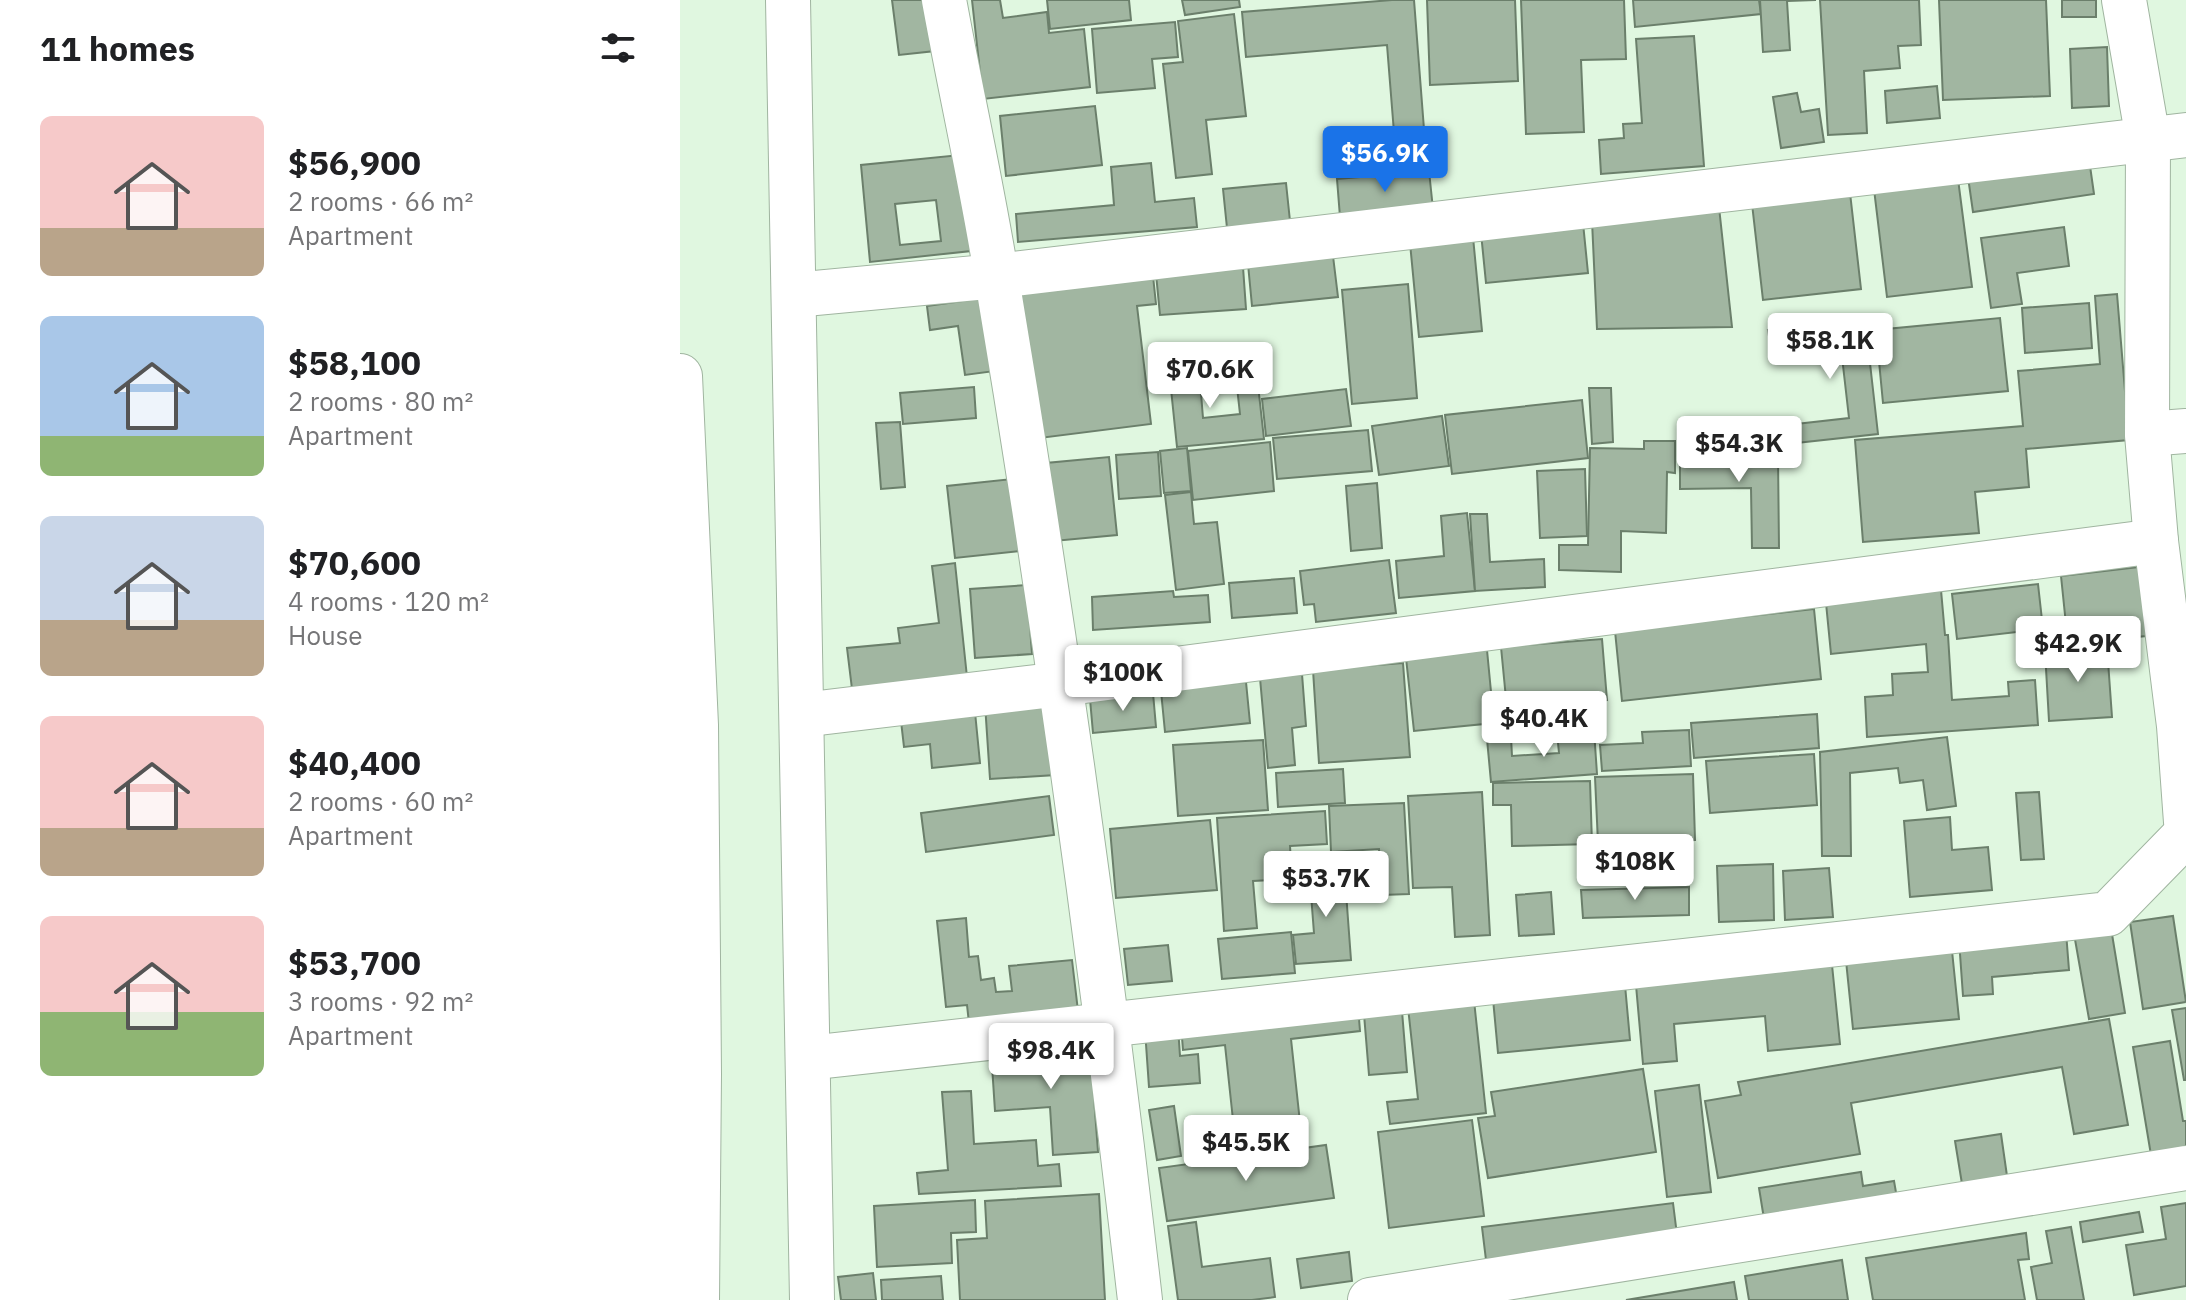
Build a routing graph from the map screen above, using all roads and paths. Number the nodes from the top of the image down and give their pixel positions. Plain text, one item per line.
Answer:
1 (788, 0) edge
2 (944, 0) edge
3 (2124, 0) edge
4 (2167, 137) edge
5 (997, 276) junction
6 (794, 295) junction
7 (680, 376) edge
8 (2166, 432) edge
9 (2156, 541) junction
10 (1061, 684) junction
11 (802, 715) junction
12 (688, 726) edge
13 (2182, 726) edge
14 (2186, 822) edge
15 (2186, 834) edge
16 (1108, 1023) junction
17 (808, 1058) junction
18 (689, 1075) edge
19 (2186, 1168) edge
20 (697, 1300) edge
21 (812, 1300) edge
22 (1140, 1300) edge
23 (1370, 1300) edge

1 - 6 street
2 - 5 street
3 - 4 street
4 - 5 street
4 - 8 street
5 - 6 street
5 - 10 street
6 - 11 street
7 - 12 street
8 - 9 street
9 - 10 street
9 - 13 street
10 - 11 street
10 - 16 street
11 - 17 street
12 - 18 street
13 - 14 street
15 - 16 street
16 - 17 street
16 - 22 street
17 - 21 street
18 - 20 street
19 - 23 street

